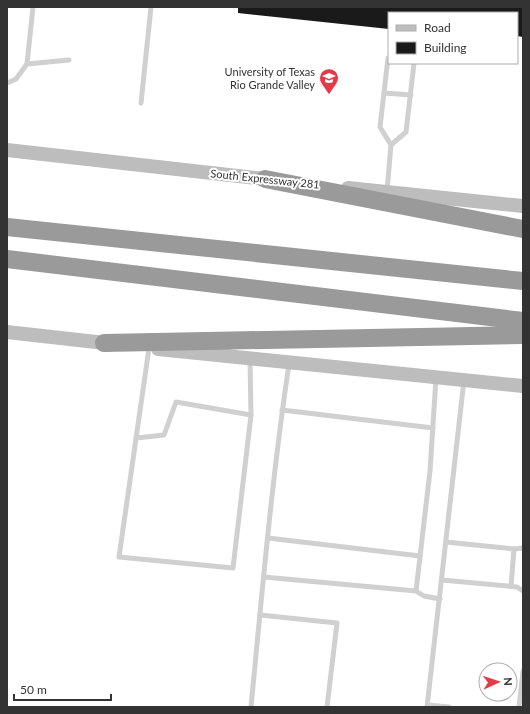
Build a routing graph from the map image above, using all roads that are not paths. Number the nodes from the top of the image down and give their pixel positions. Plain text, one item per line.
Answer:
1 (33, 7) edge
2 (152, 7) edge
3 (388, 58) edge
4 (70, 60) dead end
5 (27, 64) junction
6 (414, 64) edge
7 (7, 83) edge
8 (384, 93) junction
9 (411, 95) junction
10 (141, 103) dead end
11 (391, 145) junction
12 (7, 150) edge
13 (265, 179) junction
14 (387, 192) junction
15 (523, 206) edge
16 (7, 227) edge
17 (523, 230) edge
18 (7, 259) edge
19 (523, 281) edge
20 (523, 321) edge
21 (7, 332) edge
22 (523, 335) edge
23 (104, 343) junction
24 (149, 348) junction
25 (250, 358) junction
26 (290, 362) junction
27 (436, 377) junction
28 (464, 380) junction
29 (523, 386) edge
30 (282, 410) junction
31 (251, 415) junction
32 (433, 428) junction
33 (136, 438) junction
34 (268, 538) junction
35 (446, 542) junction
36 (523, 548) edge
37 (514, 549) junction
38 (420, 556) junction
39 (264, 577) junction
40 (442, 580) junction
41 (511, 586) junction
42 (416, 591) junction
43 (523, 591) edge
44 (440, 598) junction
45 (260, 614) junction
46 (523, 671) edge
47 (428, 706) edge
48 (251, 707) edge
49 (327, 707) edge
50 (449, 707) edge
51 (519, 707) edge

1 - 5 lane
2 - 10 lane
3 - 8 lane
4 - 5 lane
5 - 7 lane
6 - 9 lane
8 - 9 lane
8 - 11 lane
9 - 11 lane
11 - 14 lane
12 - 13 main road, South Expressway 281
13 - 14 main road, South Expressway 281
13 - 17 highway
14 - 15 main road, South Expressway 281
16 - 19 highway
18 - 20 highway
21 - 23 main road
22 - 23 highway
23 - 24 main road
24 - 25 main road
24 - 33 lane
25 - 26 main road
25 - 31 lane
26 - 27 main road
26 - 30 lane
27 - 28 main road
27 - 32 lane
28 - 29 main road
28 - 35 lane
30 - 32 lane
30 - 34 lane
31 - 33 lane
31 - 33 lane
32 - 38 lane
34 - 38 lane
34 - 39 lane
35 - 37 lane
35 - 40 lane
36 - 37 lane
37 - 41 lane
38 - 42 lane
39 - 42 lane
39 - 45 lane
40 - 41 lane
40 - 44 lane
41 - 43 lane
42 - 44 lane
44 - 47 lane
45 - 48 lane
45 - 49 lane
46 - 51 lane
47 - 50 lane

